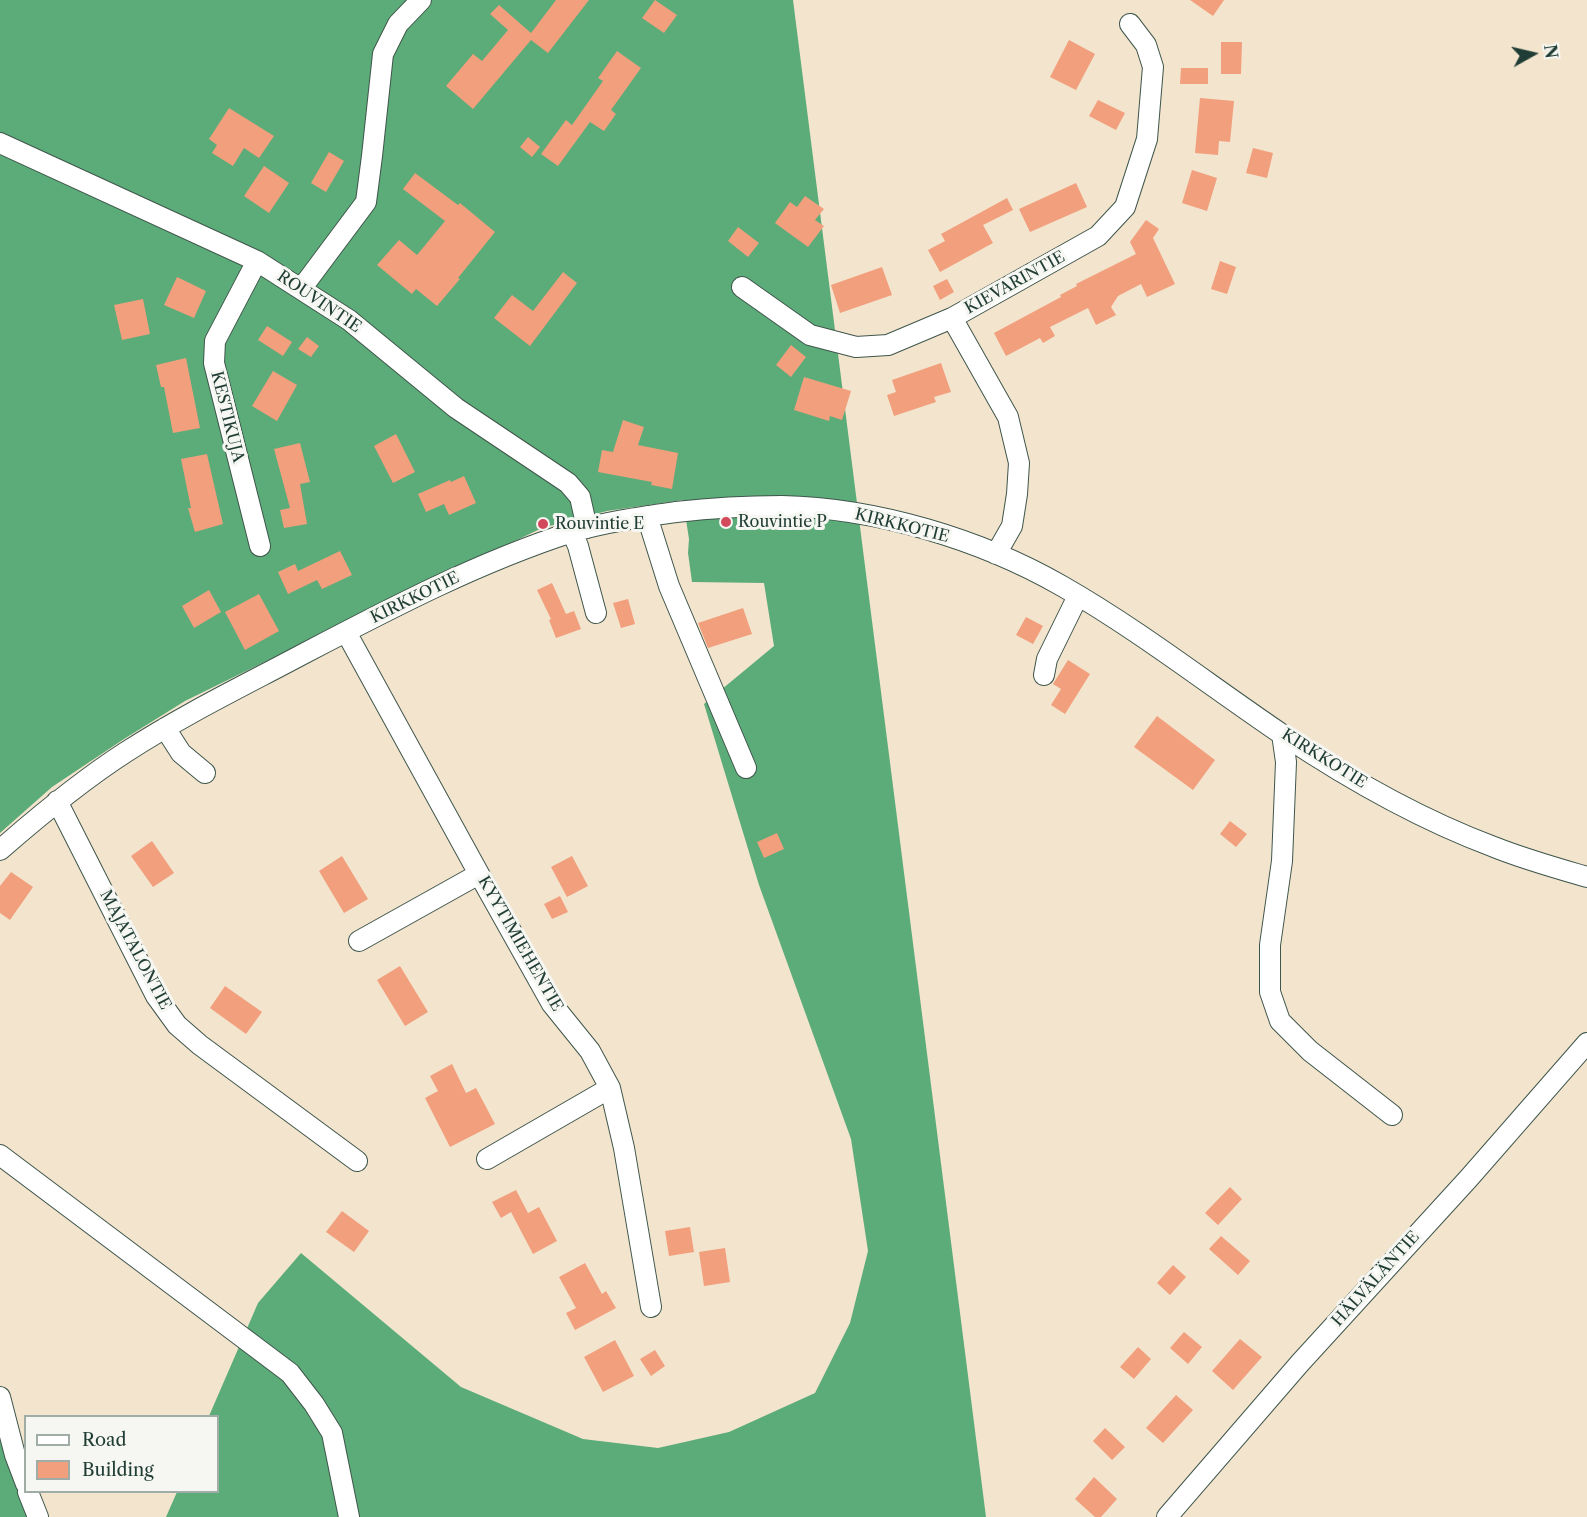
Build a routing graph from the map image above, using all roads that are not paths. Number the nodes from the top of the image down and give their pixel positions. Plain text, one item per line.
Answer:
1 (421, 0) edge
2 (1131, 24) dead end
3 (0, 143) edge
4 (257, 261) junction
5 (742, 287) dead end
6 (300, 289) junction
7 (952, 318) junction
8 (647, 516) junction
9 (579, 530) junction
10 (261, 546) dead end
11 (996, 554) junction
12 (1078, 596) junction
13 (596, 613) dead end
14 (346, 632) junction
15 (1044, 675) dead end
16 (165, 728) junction
17 (1282, 734) junction
18 (746, 768) dead end
19 (205, 773) dead end
20 (57, 801) junction
21 (0, 850) edge
22 (479, 874) junction
23 (1587, 877) edge
24 (359, 941) dead end
25 (1587, 1043) edge
26 (610, 1088) junction
27 (1392, 1115) dead end
28 (0, 1155) edge
29 (487, 1159) dead end
30 (357, 1161) dead end
31 (651, 1307) dead end
32 (0, 1397) edge
33 (24, 1479) edge
34 (29, 1493) edge
35 (38, 1517) edge
36 (349, 1517) edge
37 (1167, 1517) edge

1 - 6 street
2 - 7 street, KIEVARINTIE
3 - 4 street, ROUVINTIE
4 - 6 street, ROUVINTIE
4 - 10 street, KESTIKUJA
5 - 7 street
6 - 9 street, ROUVINTIE
7 - 11 street, KIEVARINTIE
8 - 9 street, KIRKKOTIE
8 - 11 street, KIRKKOTIE
8 - 18 street
9 - 13 street, ROUVINTIE
9 - 14 street, KIRKKOTIE
11 - 12 street, KIRKKOTIE
12 - 15 street
12 - 17 street, KIRKKOTIE
14 - 16 street, KIRKKOTIE
14 - 22 street, KYYTIMIEHENTIE
16 - 19 street
16 - 20 street, KIRKKOTIE
17 - 23 street, KIRKKOTIE
17 - 27 street
20 - 21 street, KIRKKOTIE
20 - 30 street, MAJATALONTIE
22 - 24 street
22 - 26 street, KYYTIMIEHENTIE
25 - 37 street, HÄLVÄLÄNTIE
26 - 29 street
26 - 31 street, KYYTIMIEHENTIE
28 - 36 street
32 - 33 street
34 - 35 street

